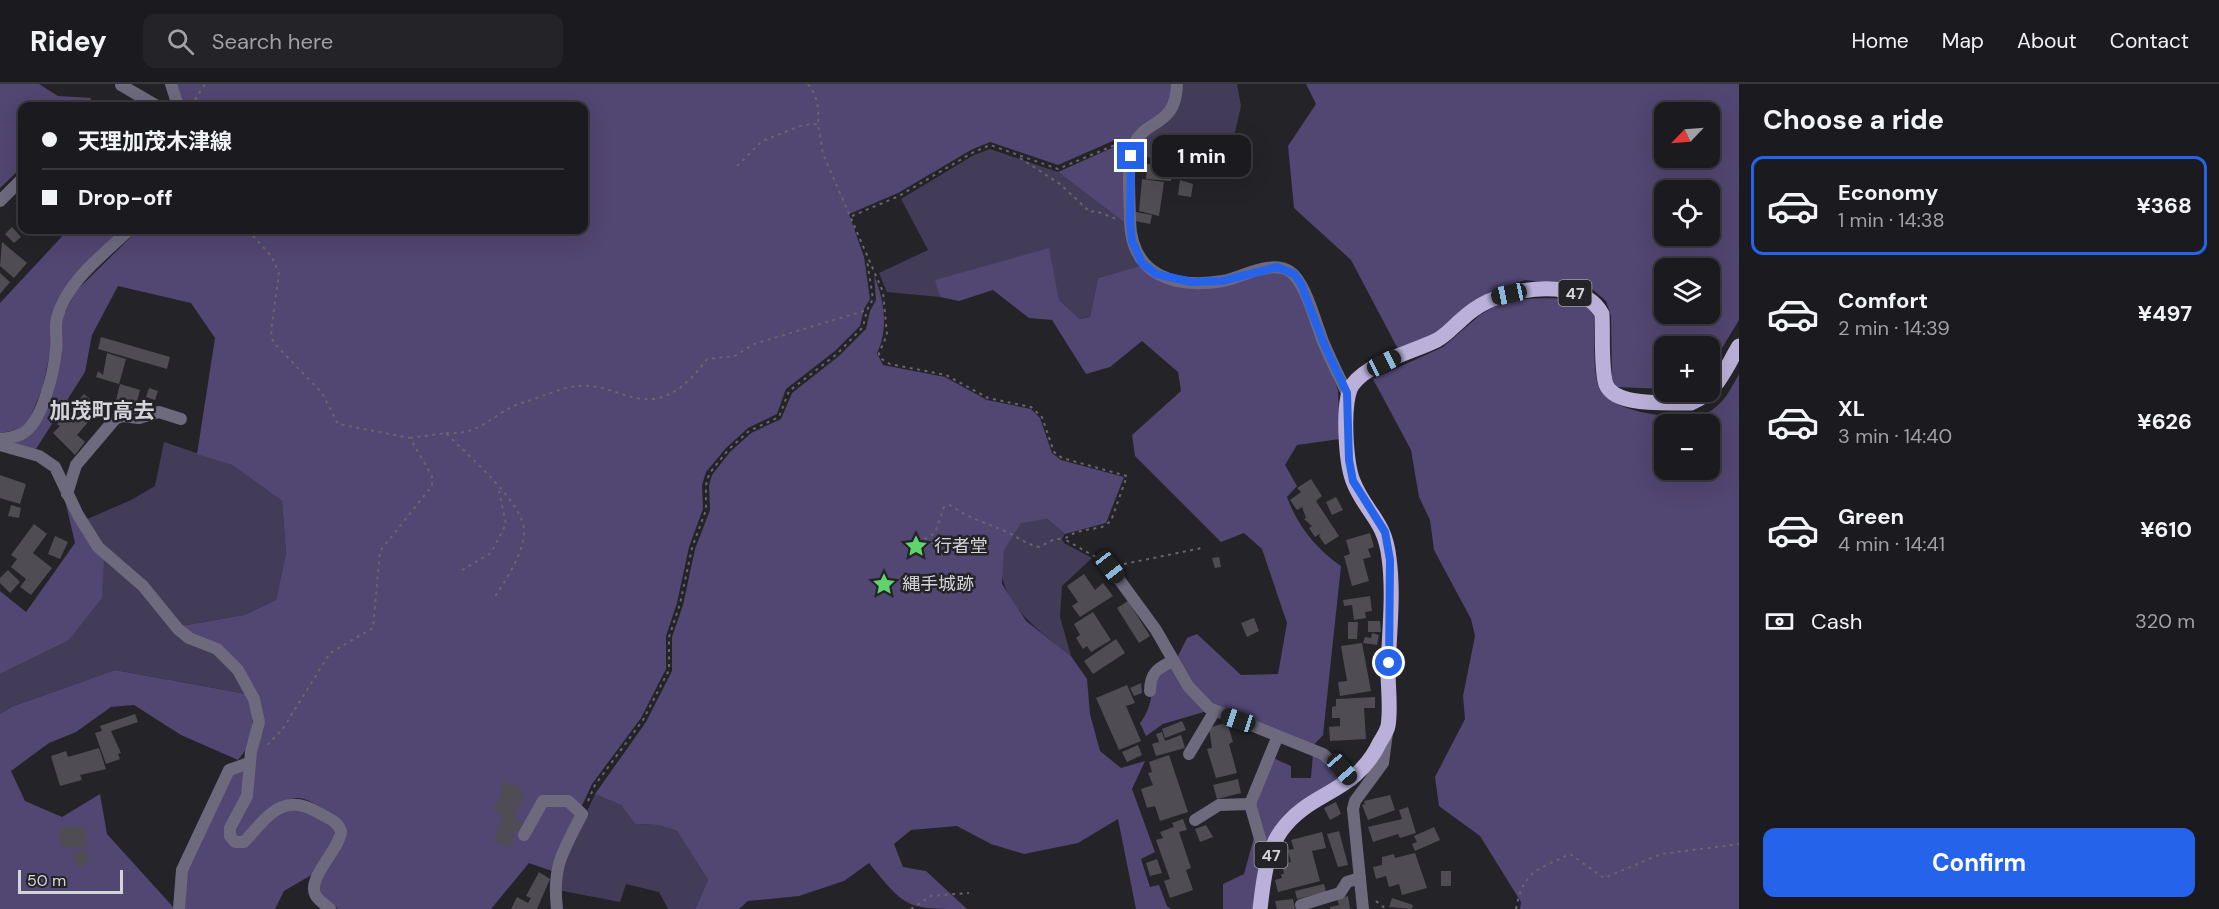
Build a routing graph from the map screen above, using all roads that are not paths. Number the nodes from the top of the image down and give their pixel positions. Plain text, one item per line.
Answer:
1 (171, 84) edge
2 (1177, 84) edge
3 (121, 85) edge
4 (150, 102) edge
5 (177, 102) edge
6 (18, 182) edge
7 (0, 201) edge
8 (125, 234) edge
9 (1739, 346) edge
10 (1347, 393) junction
11 (181, 419) dead end
12 (0, 439) edge
13 (0, 445) edge
14 (67, 494) junction
15 (1110, 567) road end
16 (1173, 661) junction
17 (1150, 691) dead end
18 (1214, 712) junction
19 (1388, 726) junction
20 (1277, 738) junction
21 (1189, 754) dead end
22 (249, 763) junction
23 (1352, 780) junction
24 (1250, 804) junction
25 (1195, 820) dead end
26 (524, 835) dead end
27 (1269, 860) junction
28 (1360, 878) junction
29 (1301, 905) dead end
30 (180, 909) edge
31 (330, 909) edge
32 (557, 909) edge
33 (1260, 909) edge
34 (1363, 909) edge

1 - 5 street
2 - 10 street
3 - 4 street
6 - 7 street
8 - 12 street
9 - 10 main road, 47
10 - 19 main road, 47
11 - 14 street
13 - 14 street
14 - 22 street
15 - 16 street
16 - 17 street
16 - 18 street
18 - 20 street
18 - 21 street
19 - 23 main road, 47
19 - 28 street
20 - 23 street
20 - 24 street
22 - 30 street
22 - 31 street
23 - 27 main road, 47
24 - 25 street
24 - 27 street
26 - 32 street
27 - 33 main road, 47
28 - 29 street
28 - 34 street

